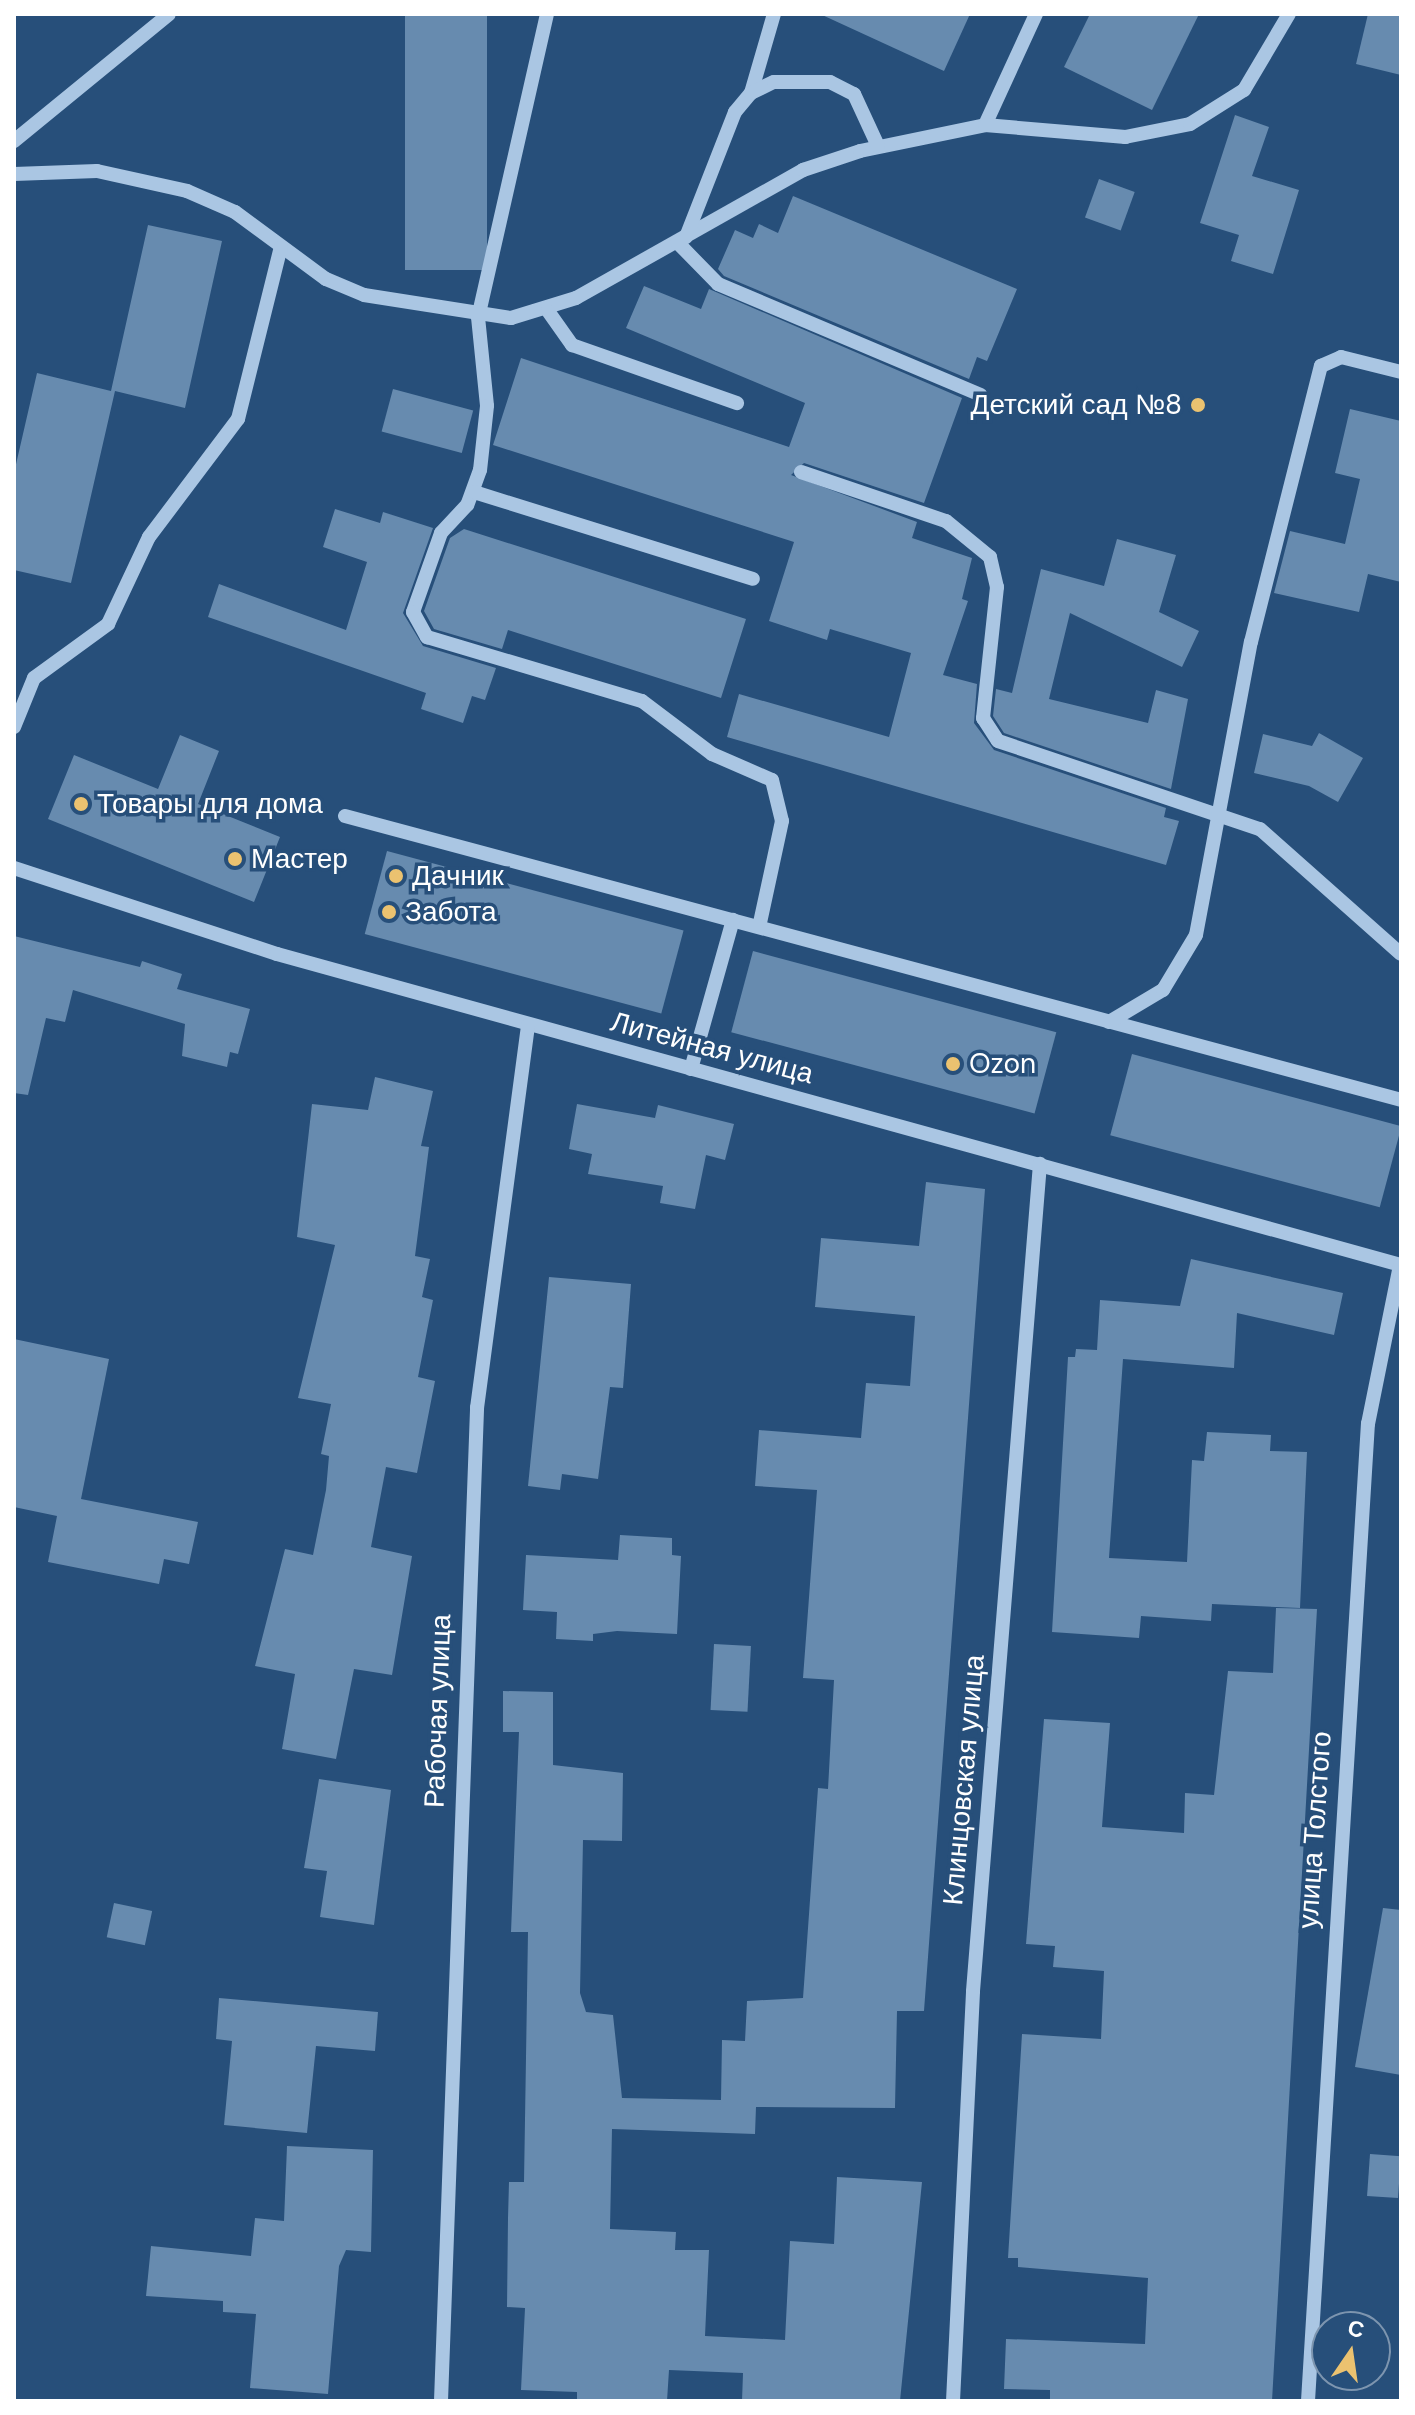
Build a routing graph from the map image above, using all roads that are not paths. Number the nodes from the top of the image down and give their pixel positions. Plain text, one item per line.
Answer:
1 (169, 14) edge
2 (547, 14) edge
3 (774, 14) edge
4 (1036, 14) edge
5 (1289, 14) edge
6 (751, 93) junction
7 (985, 125) junction
8 (14, 141) edge
9 (878, 146) junction
10 (14, 174) edge
11 (682, 239) junction
12 (281, 247) junction
13 (548, 311) junction
14 (478, 317) junction
15 (1401, 372) edge
16 (981, 395) dead end
17 (737, 403) dead end
18 (801, 472) dead end
19 (474, 492) junction
20 (753, 579) dead end
21 (14, 727) edge
22 (1224, 813) junction
23 (345, 816) dead end
24 (14, 868) edge
25 (733, 920) junction
26 (759, 927) junction
27 (1401, 954) edge
28 (1109, 1022) junction
29 (528, 1025) junction
30 (691, 1069) junction
31 (1401, 1100) edge
32 (1040, 1164) junction
33 (1400, 1265) edge
34 (441, 2401) edge
35 (953, 2401) edge
36 (1308, 2401) edge

1 - 8 street
2 - 14 street
3 - 6 street
4 - 7 street
5 - 7 street
6 - 9 street
6 - 11 street
7 - 9 street
9 - 11 street
10 - 12 street
11 - 13 street
11 - 16 street
12 - 14 street
12 - 21 street
13 - 14 street
13 - 17 street
14 - 19 street
15 - 22 street
18 - 22 street
19 - 20 street
19 - 26 street
22 - 27 street
22 - 28 street
23 - 25 street
24 - 29 street, Литейная улица
25 - 26 street
25 - 30 street
26 - 28 street
28 - 31 street
29 - 30 street, Литейная улица
29 - 34 street, Рабочая улица
30 - 32 street, Литейная улица
32 - 33 street, Литейная улица
32 - 35 street, Клинцовская улица
33 - 36 street, улица Толстого

